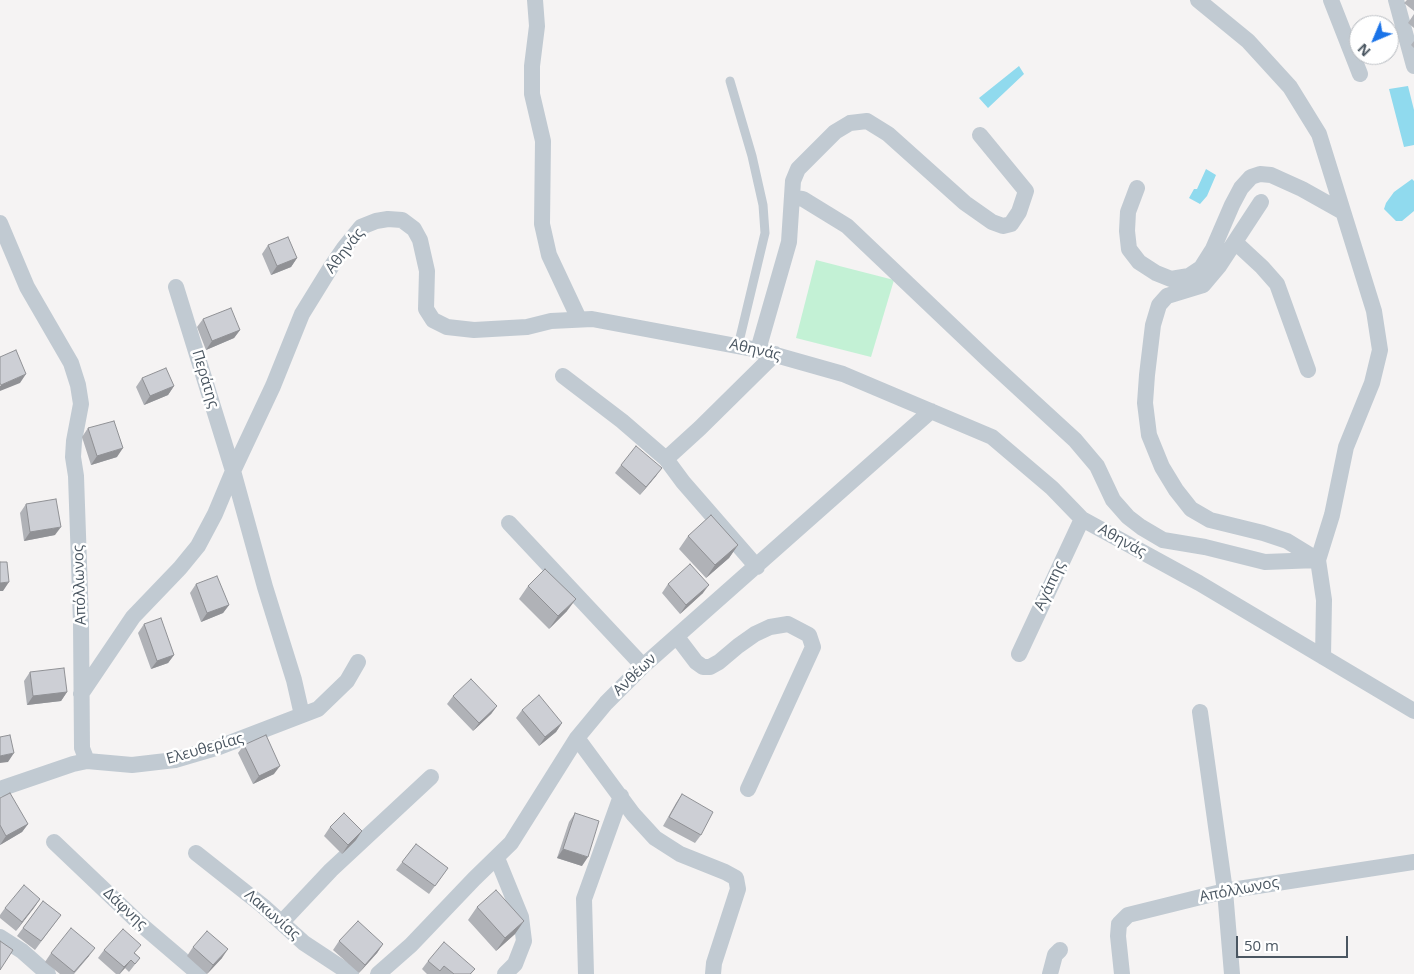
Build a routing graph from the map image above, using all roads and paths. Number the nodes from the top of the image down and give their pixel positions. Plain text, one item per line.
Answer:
1 (535, 0) edge
2 (1198, 0) edge
3 (1331, 0) edge
4 (1396, 0) edge
5 (1414, 66) edge
6 (1360, 74) dead end
7 (730, 81) dead end
8 (980, 135) dead end
9 (1137, 188) dead end
10 (792, 198) junction
11 (1261, 202) dead end
12 (1343, 212) junction
13 (0, 223) edge
14 (1235, 242) junction
15 (176, 287) dead end
16 (579, 318) junction
17 (738, 346) junction
18 (758, 350) junction
19 (776, 354) junction
20 (1308, 370) dead end
21 (563, 376) dead end
22 (931, 411) junction
23 (666, 459) junction
24 (233, 471) junction
25 (1082, 519) junction
26 (509, 523) dead end
27 (1318, 560) junction
28 (757, 567) junction
29 (677, 637) junction
30 (1019, 654) dead end
31 (1323, 657) junction
32 (358, 662) dead end
33 (643, 666) junction
34 (81, 694) junction
35 (1414, 711) edge
36 (1200, 712) dead end
37 (302, 715) junction
38 (577, 738) junction
39 (87, 762) junction
40 (432, 777) dead end
41 (0, 790) edge
42 (748, 790) dead end
43 (621, 796) junction
44 (54, 842) dead end
45 (196, 853) dead end
46 (497, 858) junction
47 (1414, 862) edge
48 (1225, 891) junction
49 (282, 922) junction
50 (0, 937) edge
51 (1060, 950) dead end
52 (48, 974) edge
53 (199, 974) edge
54 (351, 974) edge
55 (378, 974) edge
56 (505, 974) edge
57 (586, 974) edge
58 (713, 974) edge
59 (1050, 974) edge
60 (1122, 974) edge
61 (1232, 974) edge

1 - 16 street
2 - 12 street
3 - 6 street
4 - 5 street
7 - 17 lane
8 - 10 street
9 - 12 street
10 - 18 street
10 - 27 street
11 - 14 street
12 - 27 street
13 - 34 street, Απόλλωνος
14 - 20 street
14 - 27 street
15 - 24 street, Περάτης
16 - 17 street, Αθηνάς
16 - 24 street, Αθηνάς
17 - 18 street, Αθηνάς
18 - 19 street, Αθηνάς
19 - 22 street, Αθηνάς
19 - 23 street
21 - 23 street
22 - 25 street, Αθηνάς
22 - 28 street, Ανθέων
23 - 28 street
24 - 34 street
24 - 37 street, Περάτης
25 - 30 street, Αγάπης
25 - 31 street, Αθηνάς
26 - 33 street
27 - 31 street
28 - 29 street, Ανθέων
29 - 33 street, Ανθέων
29 - 42 street
31 - 35 street, Αθηνάς
32 - 37 street, Ελευθερίας
33 - 38 street, Ανθέων
34 - 39 street, Απόλλωνος
36 - 48 street
37 - 39 street, Ελευθερίας
38 - 43 street
38 - 46 street, Ανθέων
39 - 41 street, Ελευθερίας
40 - 49 street
43 - 57 street
43 - 58 street
44 - 53 street, Δάφνης
45 - 49 street, Λακωνίας
46 - 55 street, Ανθέων
46 - 56 street
47 - 48 street, Απόλλωνος
48 - 60 street, Απόλλωνος
48 - 61 street
49 - 54 street, Λακωνίας
50 - 52 street
51 - 59 street

